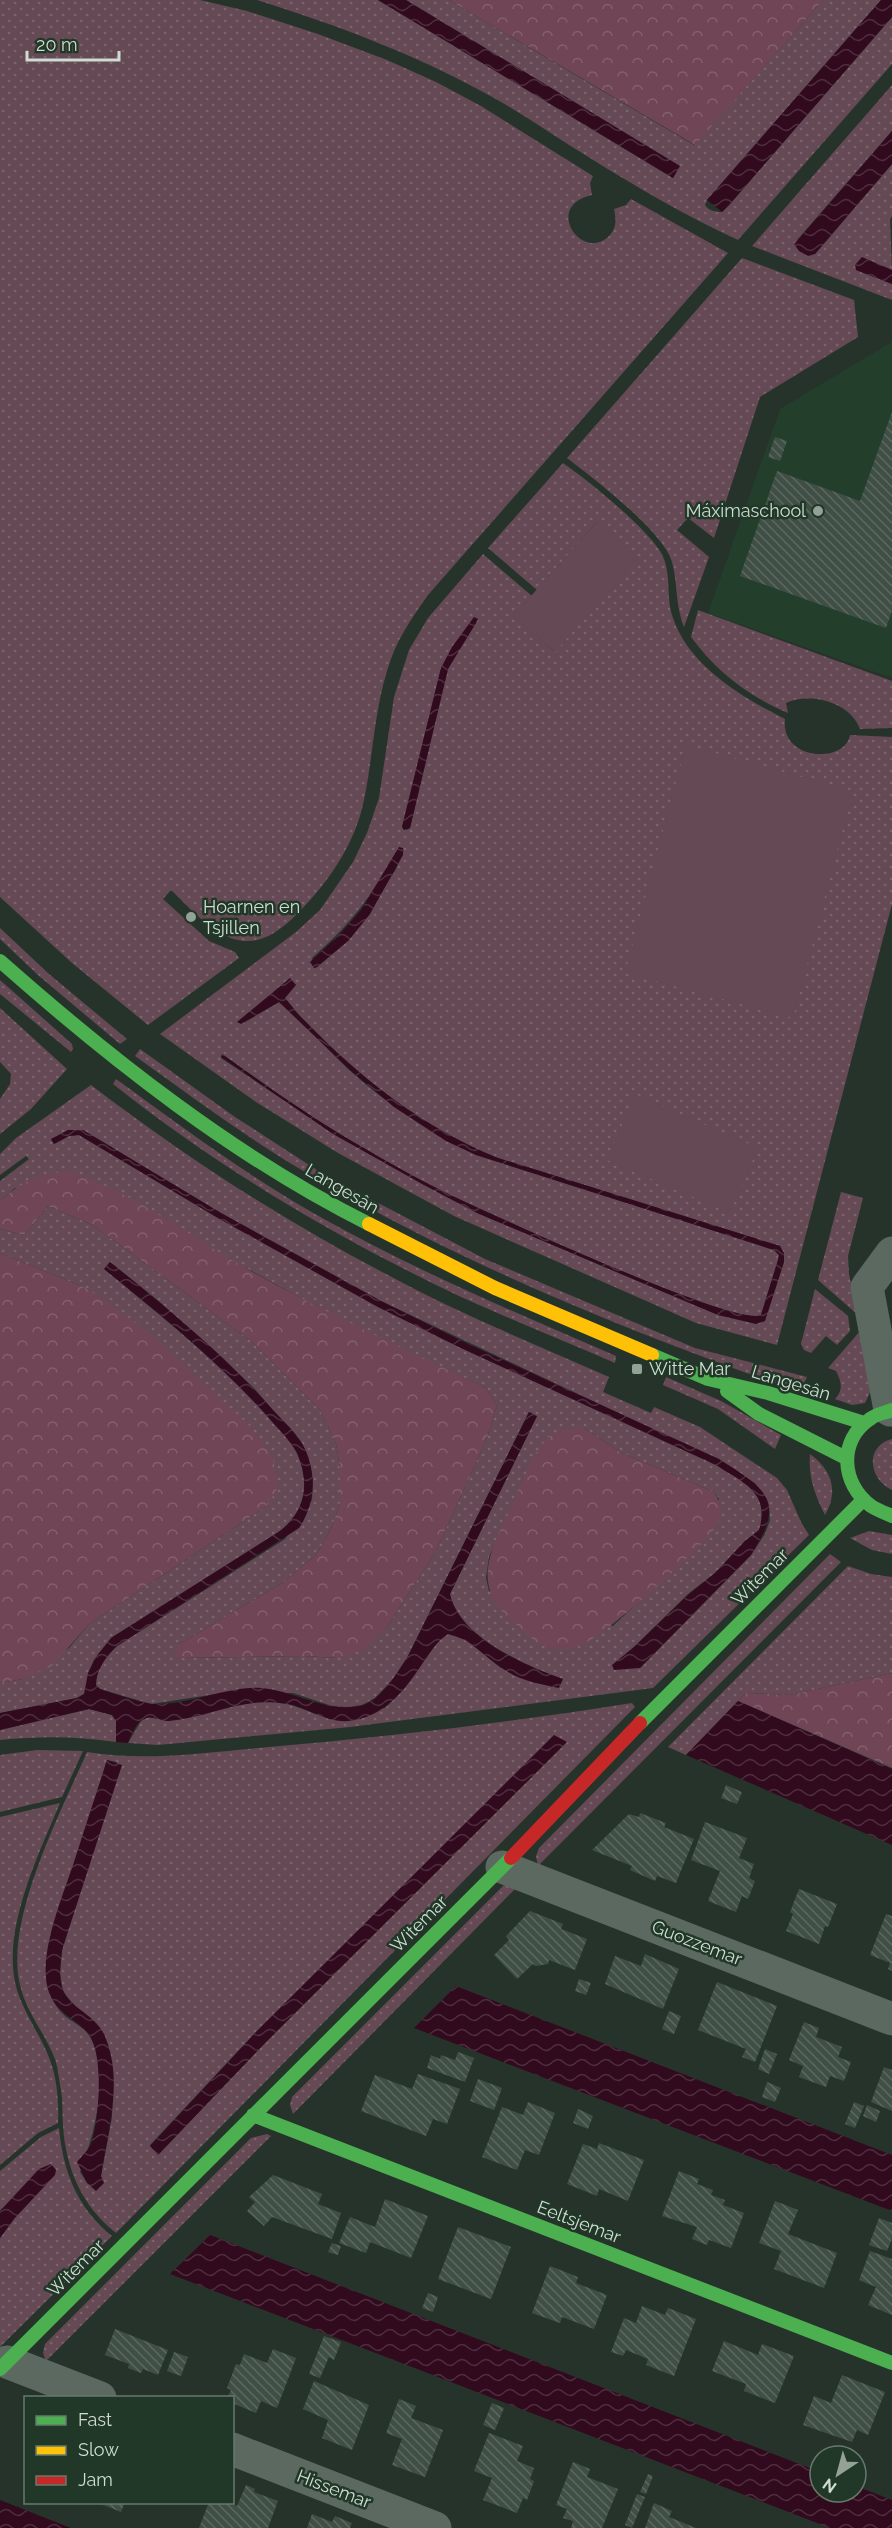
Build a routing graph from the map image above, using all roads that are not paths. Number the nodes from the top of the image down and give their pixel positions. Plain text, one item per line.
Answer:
1 (0, 961) edge
2 (892, 1253) edge
3 (708, 1378) junction
4 (882, 1414) edge
5 (846, 1458) junction
6 (861, 1501) junction
7 (892, 1516) edge
8 (502, 1867) junction
9 (892, 2019) edge
10 (253, 2115) junction
11 (892, 2363) edge
12 (4, 2366) edge
13 (97, 2396) edge
14 (234, 2450) edge
15 (435, 2528) edge

1 - 3 street, Langesân
2 - 4 street
3 - 4 street, Langesân
3 - 5 street, Langesân
4 - 5 street
5 - 6 street
6 - 7 street
6 - 8 street, Witemar
8 - 9 street, Guozzemar
8 - 10 street, Witemar
10 - 11 street, Eeltsjemar
10 - 12 street, Witemar
12 - 13 street
14 - 15 street, Hissemar

